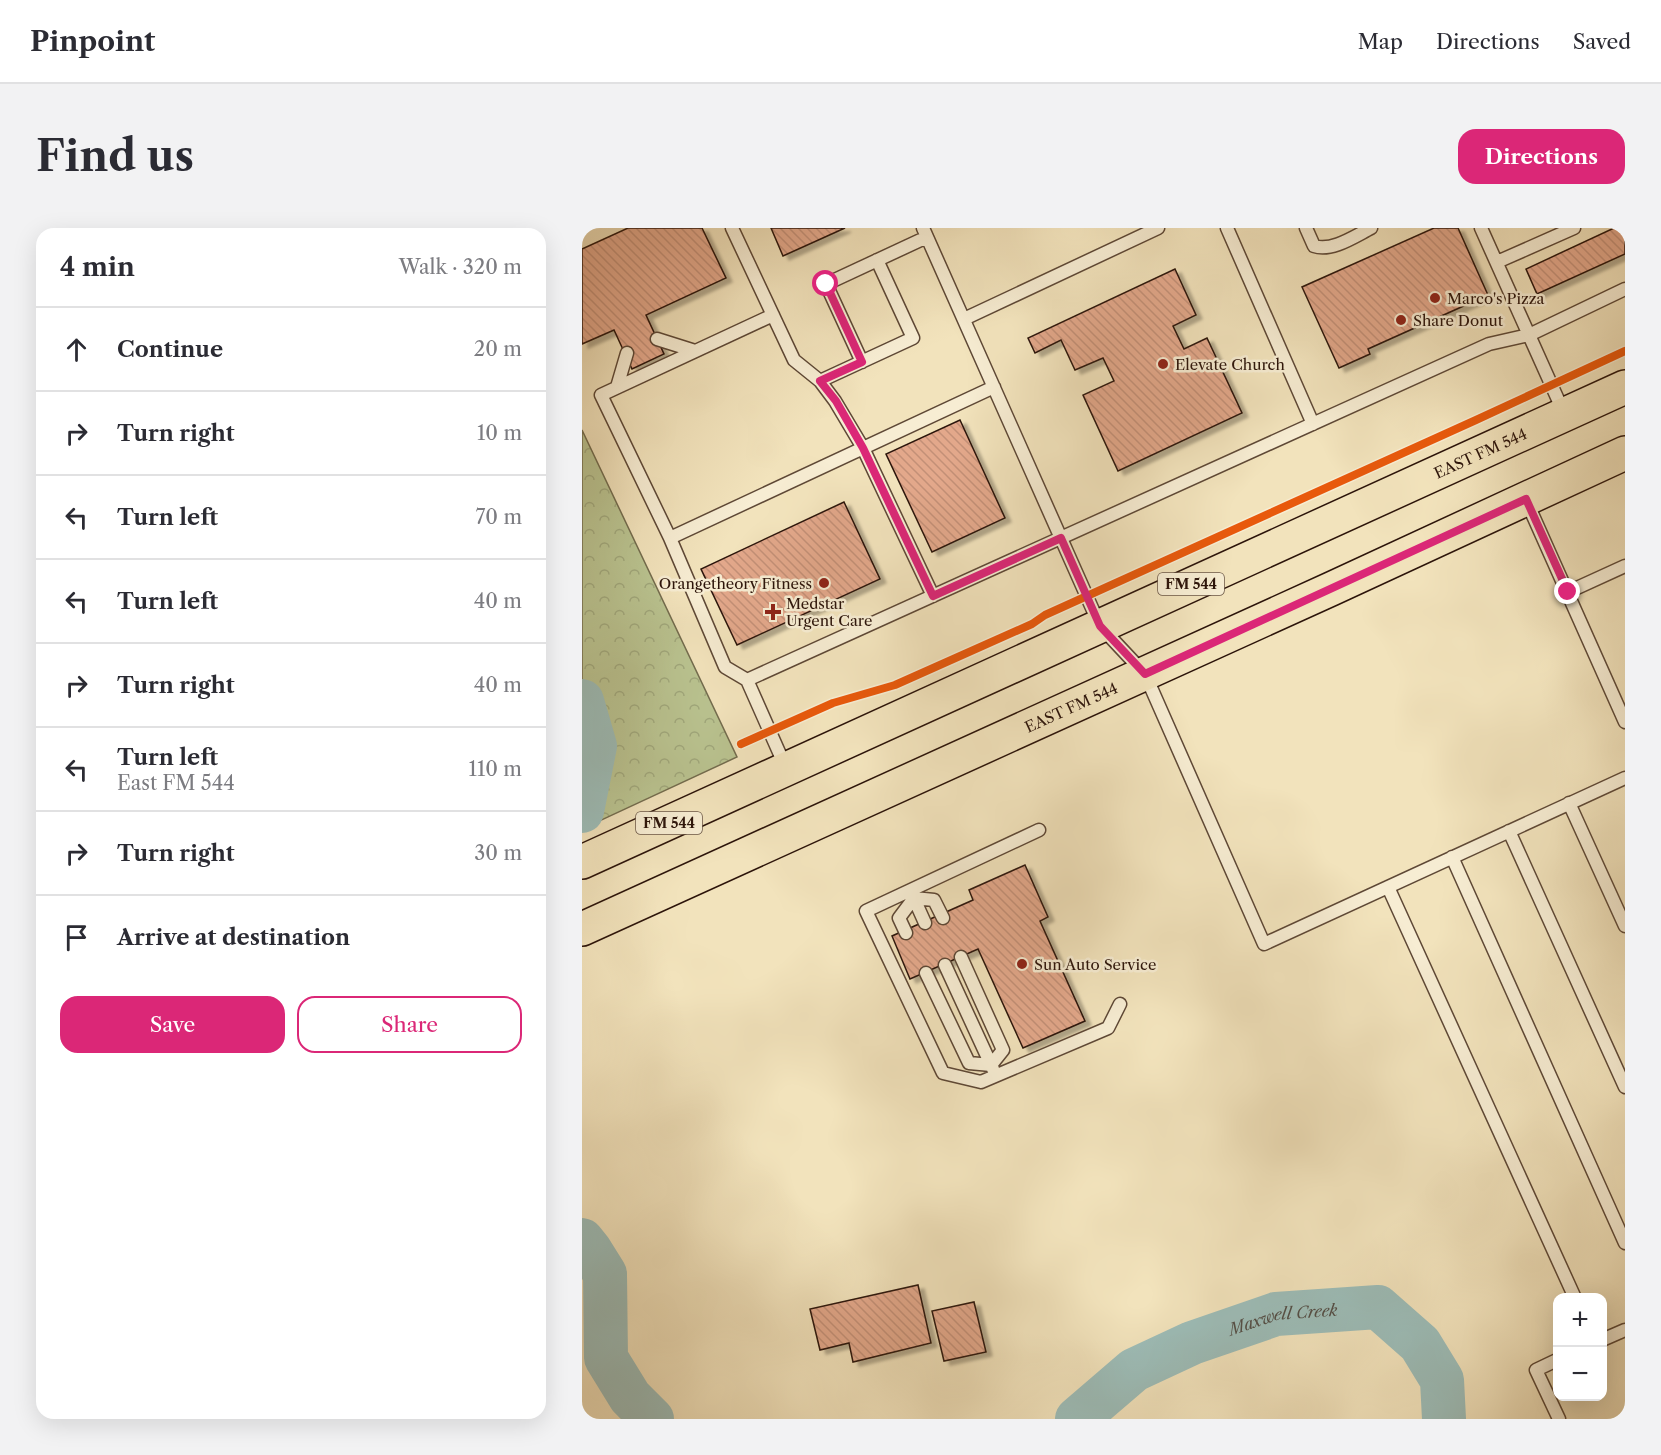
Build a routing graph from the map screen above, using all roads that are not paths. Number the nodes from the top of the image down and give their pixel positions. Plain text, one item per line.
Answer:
1 (732, 228) edge
2 (1158, 228) edge
3 (1227, 228) edge
4 (1306, 228) edge
5 (1371, 228) edge
6 (1481, 228) edge
7 (1574, 228) edge
8 (925, 232) edge
9 (877, 260) junction
10 (1497, 262) junction
11 (1625, 289) edge
12 (773, 315) junction
13 (964, 319) junction
14 (1529, 335) junction
15 (657, 339) dead end
16 (695, 351) junction
17 (627, 353) dead end
18 (862, 362) junction
19 (820, 381) junction
20 (617, 387) junction
21 (994, 387) junction
22 (1625, 387) edge
23 (1564, 414) junction
24 (1313, 424) junction
25 (863, 448) junction
26 (1625, 453) edge
27 (1526, 499) junction
28 (669, 538) junction
29 (1061, 538) junction
30 (1625, 566) edge
31 (1568, 592) junction
32 (933, 596) junction
33 (1100, 626) junction
34 (1145, 674) junction
35 (747, 680) junction
36 (1625, 722) edge
37 (786, 769) junction
38 (1625, 778) edge
39 (1569, 803) junction
40 (1039, 830) dead end
41 (1509, 831) junction
42 (1452, 857) junction
43 (582, 862) edge
44 (1388, 887) junction
45 (912, 894) junction
46 (943, 918) dead end
47 (925, 923) dead end
48 (1625, 926) edge
49 (582, 929) edge
50 (906, 933) dead end
51 (961, 957) dead end
52 (945, 965) dead end
53 (926, 973) dead end
54 (1120, 1004) dead end
55 (994, 1070) junction
56 (1625, 1087) edge
57 (1625, 1243) edge
58 (1573, 1293) edge
59 (1625, 1330) edge
60 (1607, 1338) edge
61 (1553, 1362) edge
62 (1559, 1419) edge

1 - 12 lane
2 - 13 lane
3 - 24 lane
4 - 5 lane
6 - 10 lane
7 - 10 lane
8 - 9 lane
8 - 13 lane
9 - 18 lane
9 - 18 lane
10 - 14 lane
11 - 14 lane
12 - 16 lane
12 - 19 lane
13 - 21 lane
14 - 23 lane
14 - 24 lane
15 - 16 lane
16 - 20 lane
17 - 20 lane
18 - 19 lane
19 - 25 lane
20 - 28 lane
21 - 25 lane
21 - 29 lane
22 - 23 main road, EAST FM 544 / FM 544
23 - 33 main road, EAST FM 544 / FM 544
24 - 29 lane
25 - 28 lane
25 - 32 lane
26 - 27 main road, EAST FM 544
27 - 31 lane
27 - 34 main road, EAST FM 544
28 - 35 lane
29 - 32 lane
29 - 33 lane
30 - 31 lane
31 - 36 lane
32 - 35 lane
33 - 34 lane
33 - 37 main road, EAST FM 544 / FM 544
34 - 44 lane
34 - 49 main road, EAST FM 544
35 - 37 lane
37 - 43 main road, EAST FM 544 / FM 544
38 - 39 lane
39 - 41 lane
39 - 48 lane
40 - 45 lane
41 - 42 lane
41 - 56 lane
42 - 44 lane
42 - 57 lane
44 - 58 lane
45 - 46 lane
45 - 47 lane
45 - 50 lane
45 - 55 lane
51 - 55 lane
52 - 55 lane
53 - 55 lane
54 - 55 lane
59 - 60 lane
61 - 62 lane

